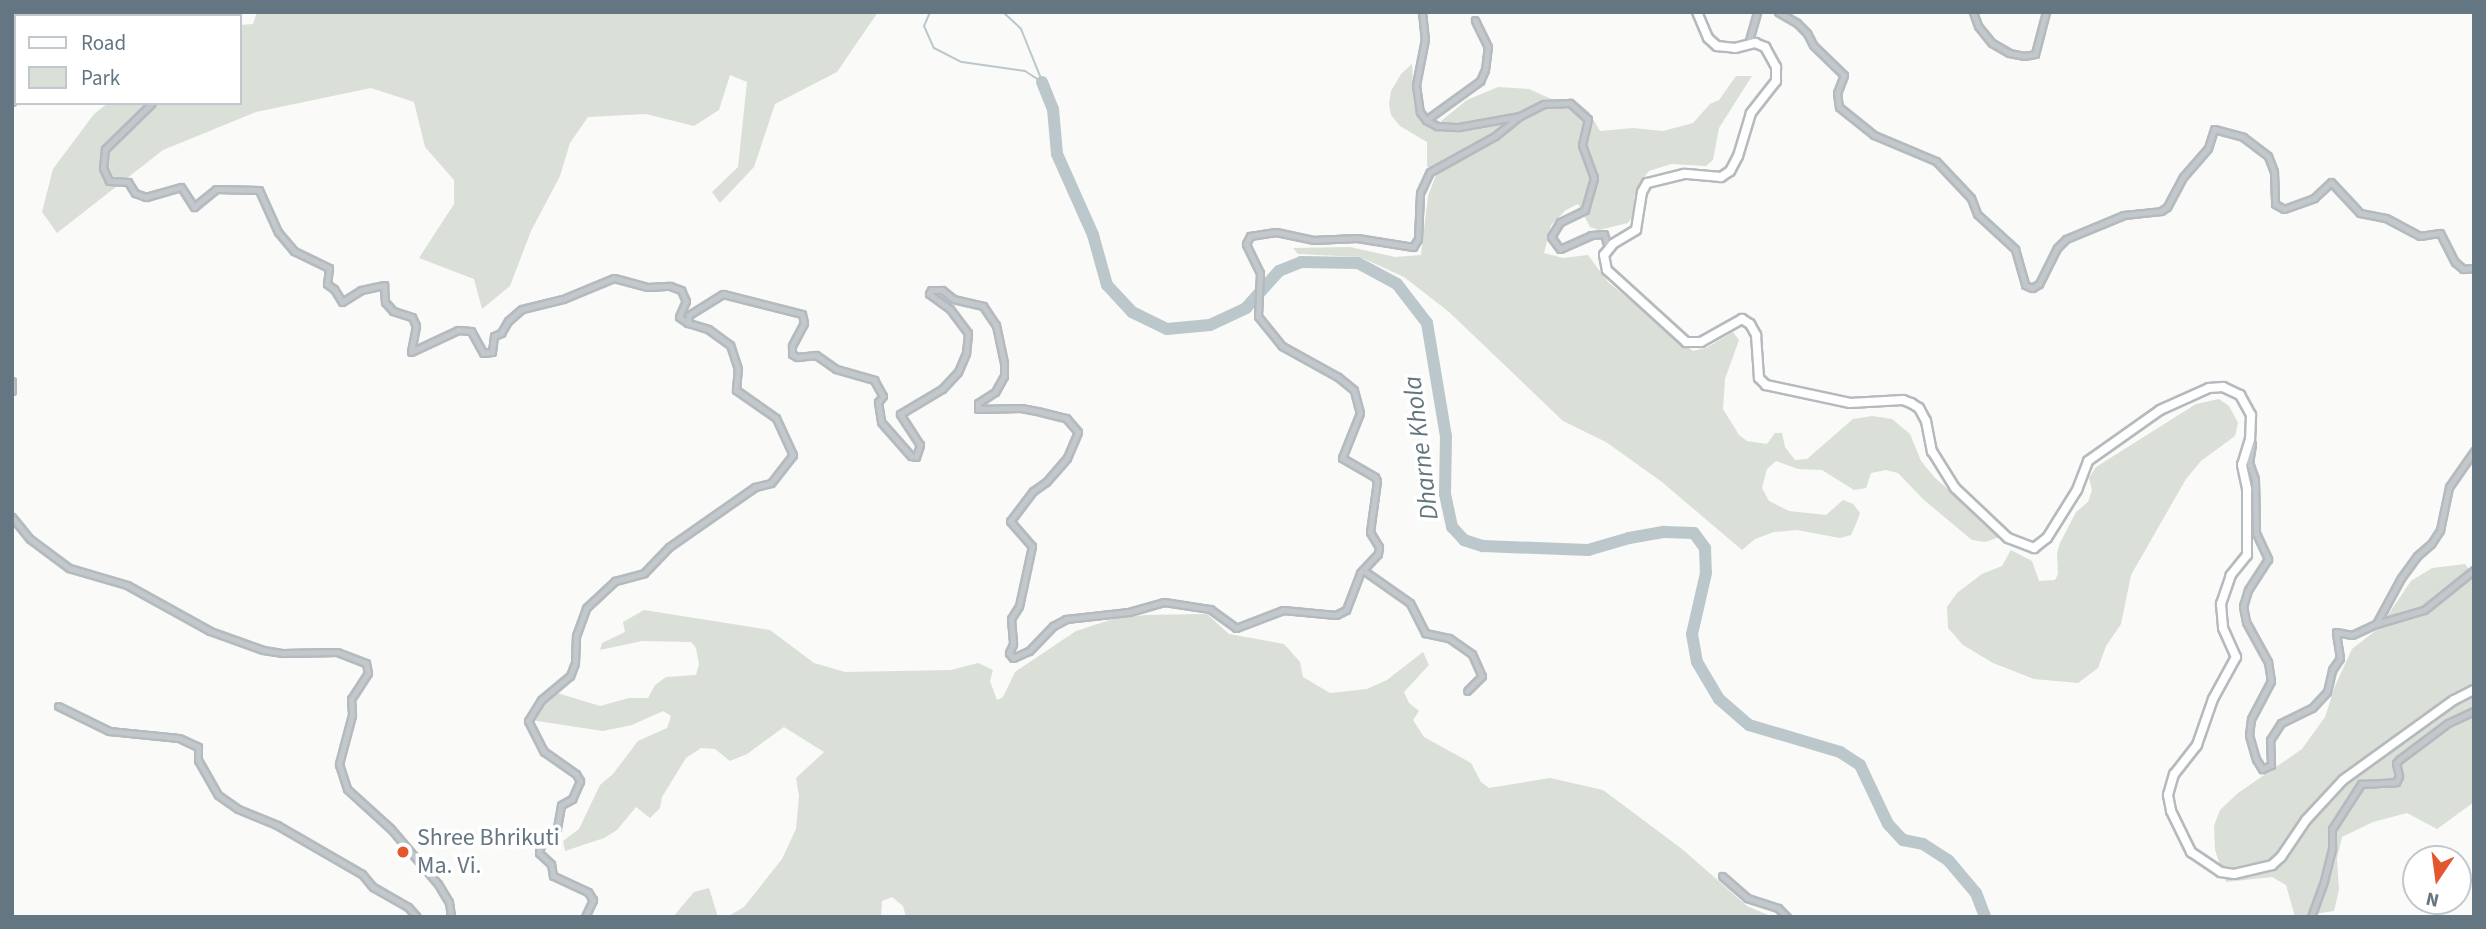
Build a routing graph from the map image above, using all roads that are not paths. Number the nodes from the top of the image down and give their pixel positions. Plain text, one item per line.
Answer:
1 (1422, 12) edge
2 (1697, 12) edge
3 (1757, 12) edge
4 (1778, 12) edge
5 (1973, 12) edge
6 (2046, 12) edge
7 (1475, 20) dead end
8 (1748, 44) junction
9 (150, 105) edge
10 (1520, 116) junction
11 (1426, 120) junction
12 (1608, 248) junction
13 (2474, 268) edge
14 (688, 323) junction
15 (12, 381) edge
16 (12, 391) edge
17 (2250, 439) junction
18 (2474, 451) edge
19 (12, 517) edge
20 (1363, 570) junction
21 (2474, 570) edge
22 (2376, 624) junction
23 (2474, 690) edge
24 (1467, 691) dead end
25 (58, 706) dead end
26 (2474, 710) edge
27 (1722, 876) dead end
28 (417, 917) edge
29 (451, 917) edge
30 (585, 917) edge
31 (1787, 917) edge
32 (2311, 917) edge

1 - 11 street
2 - 8 main road
3 - 8 street
4 - 13 street
5 - 6 street
7 - 11 street
8 - 12 main road
9 - 14 street
10 - 11 street
10 - 12 street
10 - 20 street
12 - 17 main road
14 - 20 street
14 - 30 street
15 - 16 street
17 - 22 street
17 - 23 main road
18 - 22 street
19 - 29 street
20 - 24 street
21 - 22 street
25 - 28 street
26 - 32 street
27 - 31 street

